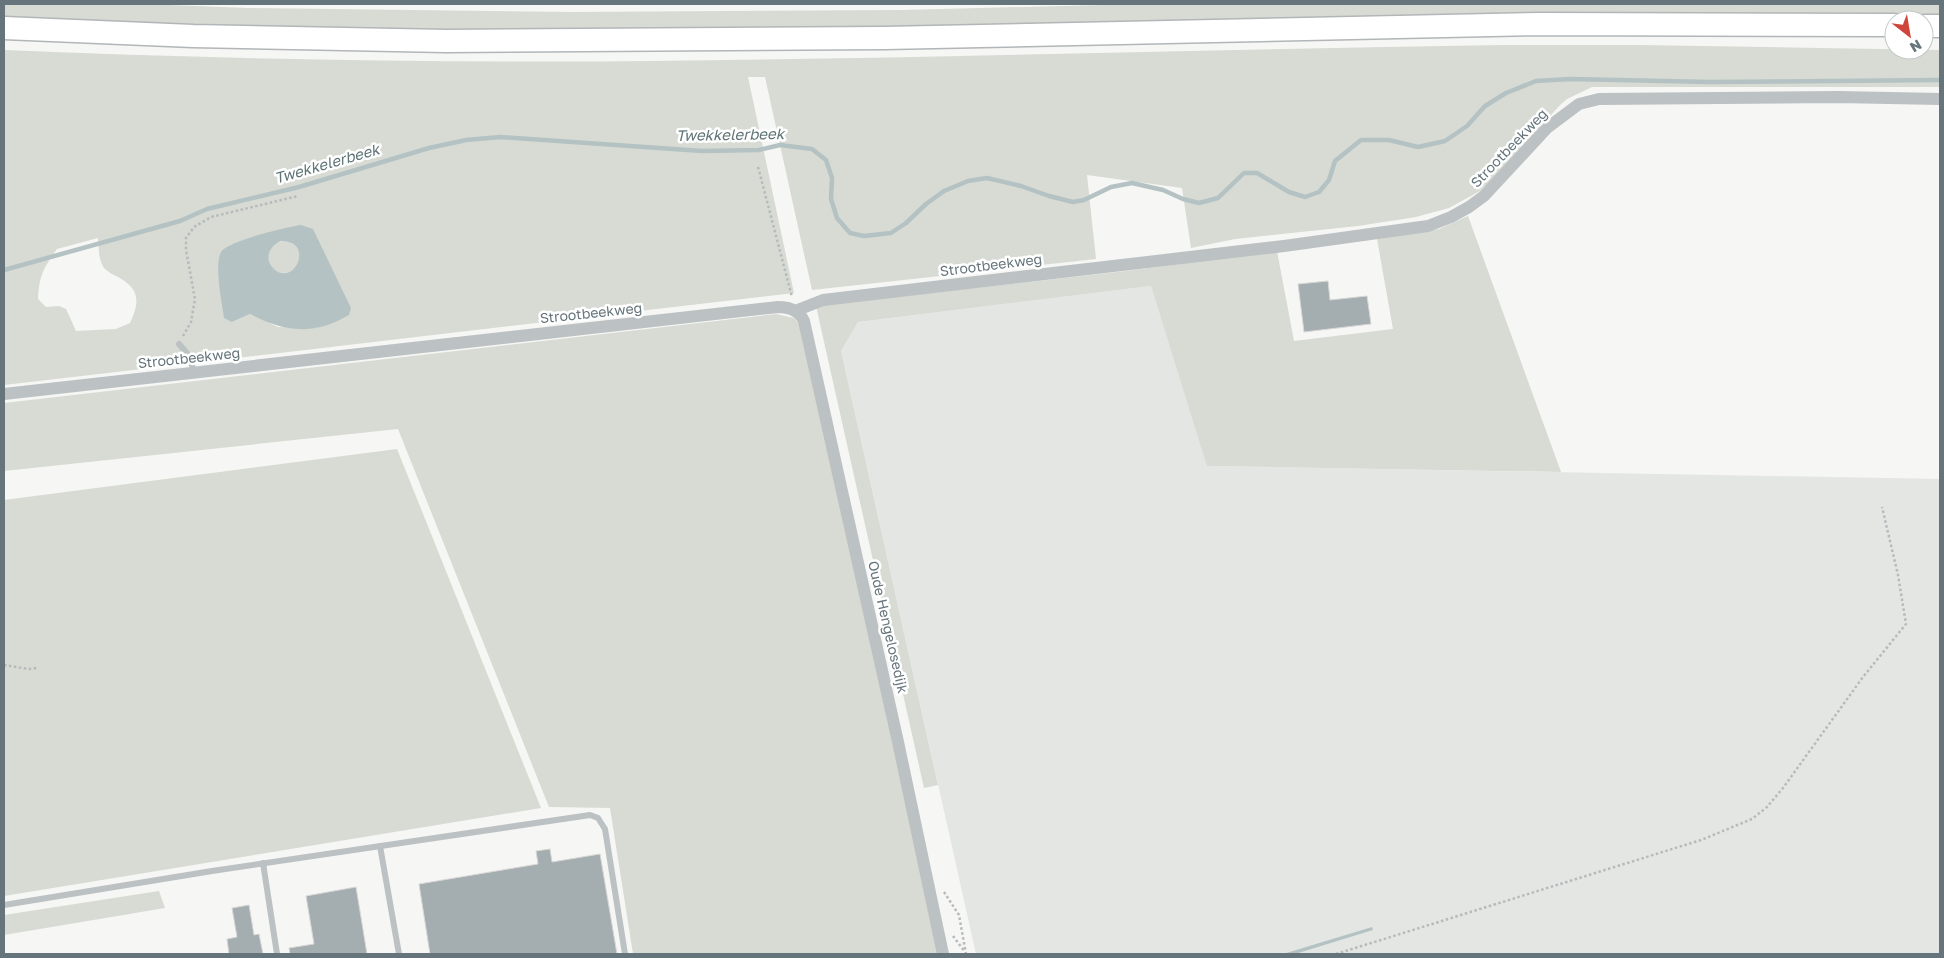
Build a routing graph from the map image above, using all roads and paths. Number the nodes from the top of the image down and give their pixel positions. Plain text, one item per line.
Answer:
1 (1884, 25) edge
2 (4, 28) edge
3 (1940, 99) edge
4 (758, 167) dead end
5 (298, 196) dead end
6 (795, 310) junction
7 (179, 344) joint
8 (194, 373) junction
9 (4, 394) edge
10 (1882, 508) dead end
11 (4, 665) edge
12 (37, 668) dead end
13 (380, 846) junction
14 (262, 863) junction
15 (926, 872) junction
16 (4, 905) edge
17 (277, 954) edge
18 (398, 954) edge
19 (625, 954) edge
20 (943, 954) edge
21 (966, 954) edge
22 (1336, 954) edge

1 - 2 highway
3 - 6 street, Strootbeekweg
4 - 6 path
5 - 7 path
6 - 8 street, Strootbeekweg
6 - 15 street, Oude Hengelosedijk
7 - 8 lane
8 - 9 street, Strootbeekweg
10 - 22 path
11 - 12 path
13 - 14 lane
13 - 18 lane
13 - 19 lane
14 - 16 lane
14 - 17 lane
15 - 20 street, Oude Hengelosedijk
15 - 21 path

